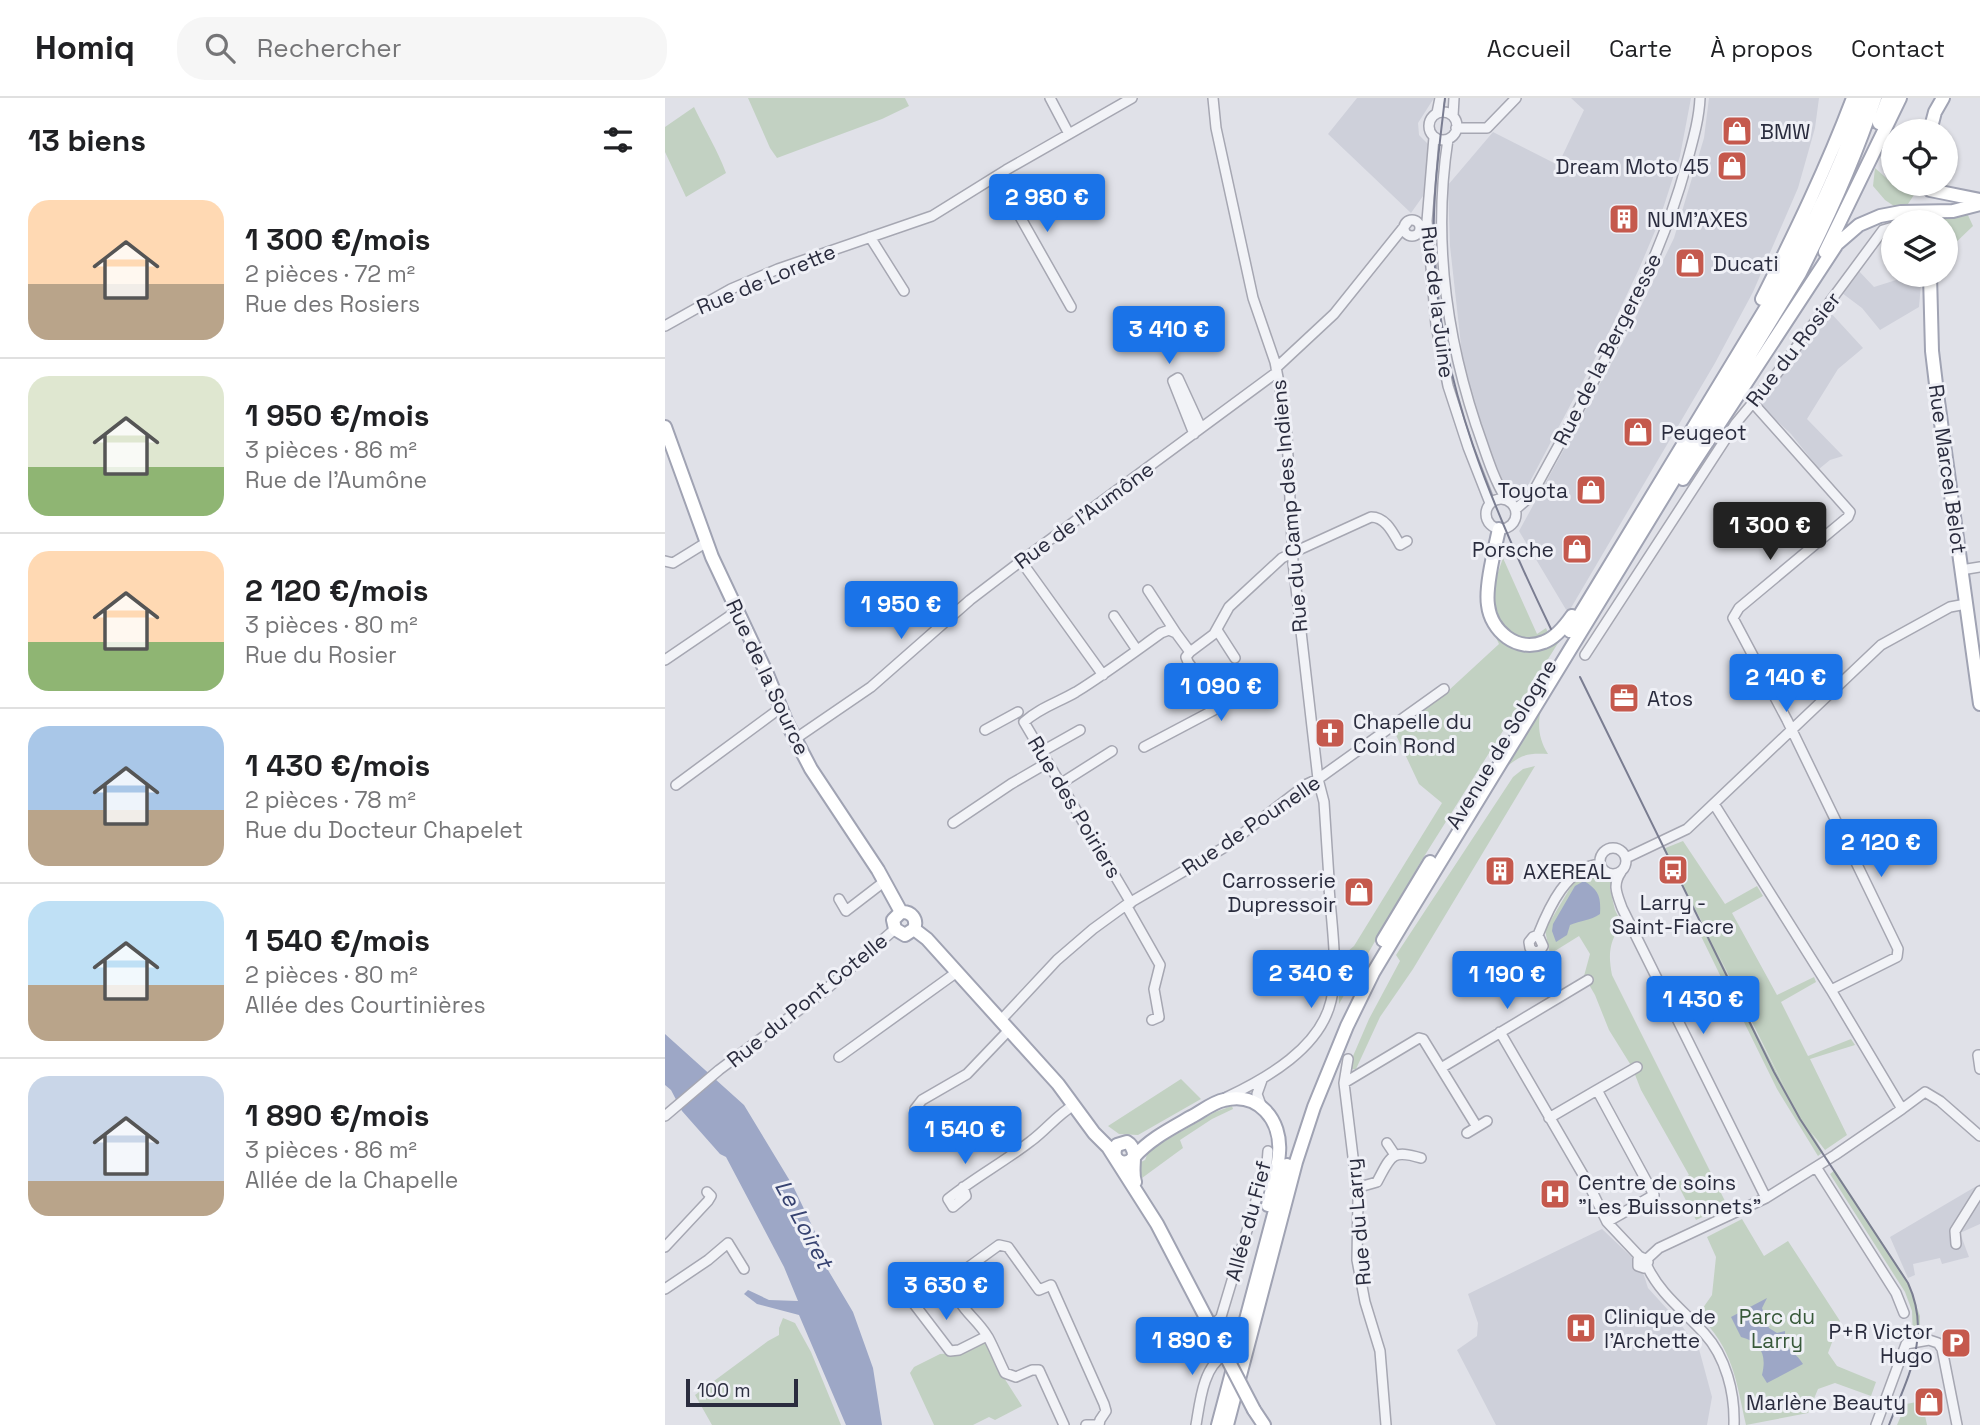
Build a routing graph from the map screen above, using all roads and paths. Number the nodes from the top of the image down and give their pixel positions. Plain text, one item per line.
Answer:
1 (1050, 98) edge
2 (1132, 98) edge
3 (1213, 98) edge
4 (1440, 98) edge
5 (1454, 98) edge
6 (1515, 98) edge
7 (1700, 98) edge
8 (1846, 98) edge
9 (1853, 98) edge
10 (1865, 98) edge
11 (1875, 98) edge
12 (1888, 98) edge
13 (1900, 98) edge
14 (1944, 98) edge
15 (1437, 113) junction
16 (1453, 116) junction
17 (1933, 119) edge
18 (1456, 128) junction
19 (1069, 134) junction
20 (1434, 136) junction
21 (1448, 139) junction
22 (1823, 171) junction
23 (996, 176) junction
24 (1958, 195) edge
25 (1980, 202) edge
26 (1848, 206) junction
27 (1956, 210) edge
28 (1881, 216) edge
29 (1407, 223) dead end
30 (1881, 233) edge
31 (870, 236) junction
32 (1931, 287) edge
33 (904, 291) dead end
34 (1071, 307) dead end
35 (665, 326) edge
36 (1776, 337) junction
37 (1277, 370) junction
38 (1726, 372) junction
39 (1753, 402) junction
40 (665, 427) edge
41 (1198, 431) junction
42 (1654, 494) junction
43 (1506, 499) junction
44 (1490, 503) junction
45 (1516, 509) junction
46 (1499, 528) junction
47 (1407, 541) dead end
48 (707, 542) junction
49 (1292, 553) junction
50 (665, 561) edge
51 (1021, 561) junction
52 (1980, 567) edge
53 (1961, 570) junction
54 (1148, 590) dead end
55 (1966, 604) junction
56 (737, 611) junction
57 (1114, 616) dead end
58 (1217, 629) junction
59 (1176, 633) junction
60 (1137, 650) junction
61 (1190, 652) junction
62 (1585, 655) dead end
63 (1235, 658) dead end
64 (665, 660) edge
65 (1103, 674) junction
66 (1444, 689) dead end
67 (1537, 701) junction
68 (1980, 704) edge
69 (782, 711) junction
70 (1024, 722) junction
71 (1791, 729) junction
72 (985, 730) dead end
73 (1080, 730) dead end
74 (795, 739) junction
75 (1144, 747) dead end
76 (1112, 751) dead end
77 (1041, 752) junction
78 (1047, 763) junction
79 (1318, 779) junction
80 (1060, 784) junction
81 (676, 785) dead end
82 (1714, 804) junction
83 (953, 823) dead end
84 (1626, 858) junction
85 (1600, 864) junction
86 (1621, 872) junction
87 (885, 881) junction
88 (839, 899) dead end
89 (1129, 904) junction
90 (901, 912) junction
91 (895, 929) junction
92 (914, 929) junction
93 (1538, 935) dead end
94 (957, 972) junction
95 (1588, 980) dead end
96 (1831, 990) junction
97 (1152, 1020) dead end
98 (1005, 1025) junction
99 (1500, 1032) junction
100 (1980, 1055) edge
101 (839, 1057) dead end
102 (1348, 1059) dead end
103 (1441, 1068) junction
104 (1637, 1068) dead end
105 (1980, 1069) edge
106 (1265, 1076) junction
107 (1344, 1083) junction
108 (1597, 1090) junction
109 (1222, 1100) junction
110 (1074, 1105) junction
111 (1261, 1105) junction
112 (915, 1109) dead end
113 (1902, 1109) junction
114 (665, 1116) edge
115 (1549, 1118) junction
116 (1086, 1121) junction
117 (1487, 1122) dead end
118 (1477, 1126) junction
119 (1467, 1133) dead end
120 (1980, 1136) edge
121 (1154, 1138) junction
122 (1127, 1142) junction
123 (1387, 1143) dead end
124 (1268, 1152) dead end
125 (1395, 1155) junction
126 (1115, 1158) junction
127 (1421, 1158) dead end
128 (1133, 1159) junction
129 (1816, 1167) junction
130 (963, 1187) dead end
131 (1356, 1188) junction
132 (1980, 1191) edge
133 (707, 1192) dead end
134 (1140, 1198) junction
135 (1766, 1198) junction
136 (1607, 1222) junction
137 (1956, 1244) dead end
138 (665, 1247) edge
139 (1645, 1261) junction
140 (744, 1269) dead end
141 (665, 1289) edge
142 (908, 1296) dead end
143 (1904, 1313) dead end
144 (1213, 1331) junction
145 (1242, 1333) junction
146 (987, 1336) junction
147 (1226, 1355) junction
148 (1063, 1425) edge
149 (1086, 1425) edge
150 (1097, 1425) edge
151 (1196, 1425) edge
152 (1217, 1425) edge
153 (1227, 1425) edge
154 (1263, 1425) edge
155 (1386, 1425) edge
156 (1734, 1425) edge
157 (1876, 1425) edge
158 (1957, 1425) edge

1 - 19 street
2 - 19 street, Rue de Lorette
3 - 37 street, Rue du Camp des Indiens
4 - 15 street, Rue de la Juine
5 - 16 street
6 - 18 street
7 - 45 street, Rue de la Bergeresse
8 - 22 main road
9 - 22 main road
10 - 38 main road, Avenue de Sologne
11 - 67 main road, Avenue de Sologne
12 - 26 main road
13 - 26 main road
14 - 17 main road
15 - 16 street
15 - 20 street, Rue de la Juine
16 - 18 street
18 - 21 street, Rue de la Juine
19 - 23 street, Rue de Lorette
20 - 21 street
20 - 44 street, Rue de la Juine
21 - 43 street, Rue de la Juine
22 - 38 main road
23 - 31 street, Rue de Lorette
23 - 34 street
24 - 25 main road
25 - 27 main road
26 - 36 main road
28 - 36 main road
29 - 37 street, Rue de l'Aumône
30 - 39 street, Rue du Rosier
31 - 33 street
31 - 35 street, Rue de Lorette
32 - 53 main road, Rue Marcel Belot
36 - 67 main road
37 - 41 street, Rue de l'Aumône
37 - 49 street, Rue du Camp des Indiens
38 - 42 main road, Avenue de Sologne
39 - 62 street, Rue du Rosier
39 - 71 street
40 - 48 main road, Rue de la Source
41 - 41 street
41 - 51 street, Rue de l'Aumône
42 - 46 main road
42 - 145 main road, Avenue de Sologne
43 - 44 street
43 - 45 street
44 - 46 street
45 - 46 street
47 - 49 street
48 - 50 street
48 - 56 main road, Rue de la Source
49 - 58 street
49 - 79 street, Rue du Camp des Indiens
51 - 65 street
51 - 74 street, Rue de l'Aumône
52 - 53 street
53 - 55 main road, Rue Marcel Belot
54 - 59 street
55 - 68 main road, Rue Marcel Belot
55 - 71 street
56 - 64 street
56 - 69 main road, Rue de la Source
57 - 60 street
58 - 61 street
58 - 63 street
59 - 60 street, Rue des Poiriers
59 - 61 street
60 - 65 street, Rue des Poiriers
61 - 75 street
65 - 70 street, Rue des Poiriers
66 - 79 street, Rue de Pounelle
67 - 153 main road, Avenue de Sologne
69 - 74 main road, Rue de la Source
69 - 81 street
70 - 72 street
70 - 77 street, Rue des Poiriers
71 - 82 street
71 - 96 street
73 - 77 street
74 - 87 main road, Rue de la Source
76 - 80 street
77 - 78 street, Rue des Poiriers
78 - 80 street, Rue des Poiriers
78 - 83 street
79 - 89 street, Rue de Pounelle
79 - 106 street, Rue du Camp des Indiens
80 - 89 street, Rue des Poiriers
82 - 84 street
82 - 96 street
84 - 85 street
84 - 86 street
85 - 86 street
85 - 93 street
86 - 135 street
87 - 88 street
87 - 90 main road, Rue de la Source
89 - 97 street, Rue des Poiriers
89 - 98 street, Rue de Pounelle
90 - 91 main road
90 - 92 main road
91 - 92 main road
91 - 114 street, Rue du Pont Cotelle
92 - 94 main road
94 - 98 main road
94 - 101 street
95 - 99 street
96 - 113 street
98 - 110 main road
98 - 112 street, Rue de Pounelle
99 - 103 street
99 - 115 street
100 - 105 street
102 - 107 street, Rue du Larry
103 - 107 street
103 - 118 street
104 - 108 street
106 - 109 street, Rue du Camp des Indiens
106 - 111 street
107 - 131 street, Rue du Larry
108 - 115 street
108 - 136 street
109 - 111 main road
109 - 121 main road, Rue du Camp des Indiens
110 - 116 main road
110 - 130 street
111 - 145 main road
113 - 120 street
113 - 129 street
115 - 136 street
116 - 122 main road
116 - 126 main road
117 - 118 street
118 - 119 street
121 - 122 main road, Rue du Camp des Indiens
121 - 128 main road, Rue du Camp des Indiens
122 - 126 main road
122 - 128 main road
123 - 125 street
124 - 144 street, Allée du Fief
125 - 127 street
125 - 131 street
126 - 128 main road
126 - 134 main road
128 - 134 main road
129 - 135 street
129 - 143 street
131 - 155 street, Rue du Larry
132 - 137 street
133 - 138 street
134 - 144 main road
135 - 139 street
136 - 139 street
139 - 156 street
140 - 141 street
142 - 146 street
144 - 147 main road, bridge
145 - 152 main road, Avenue de Sologne
146 - 148 street
146 - 150 street
147 - 151 street
147 - 154 main road, bridge
149 - 150 street
157 - 158 street

